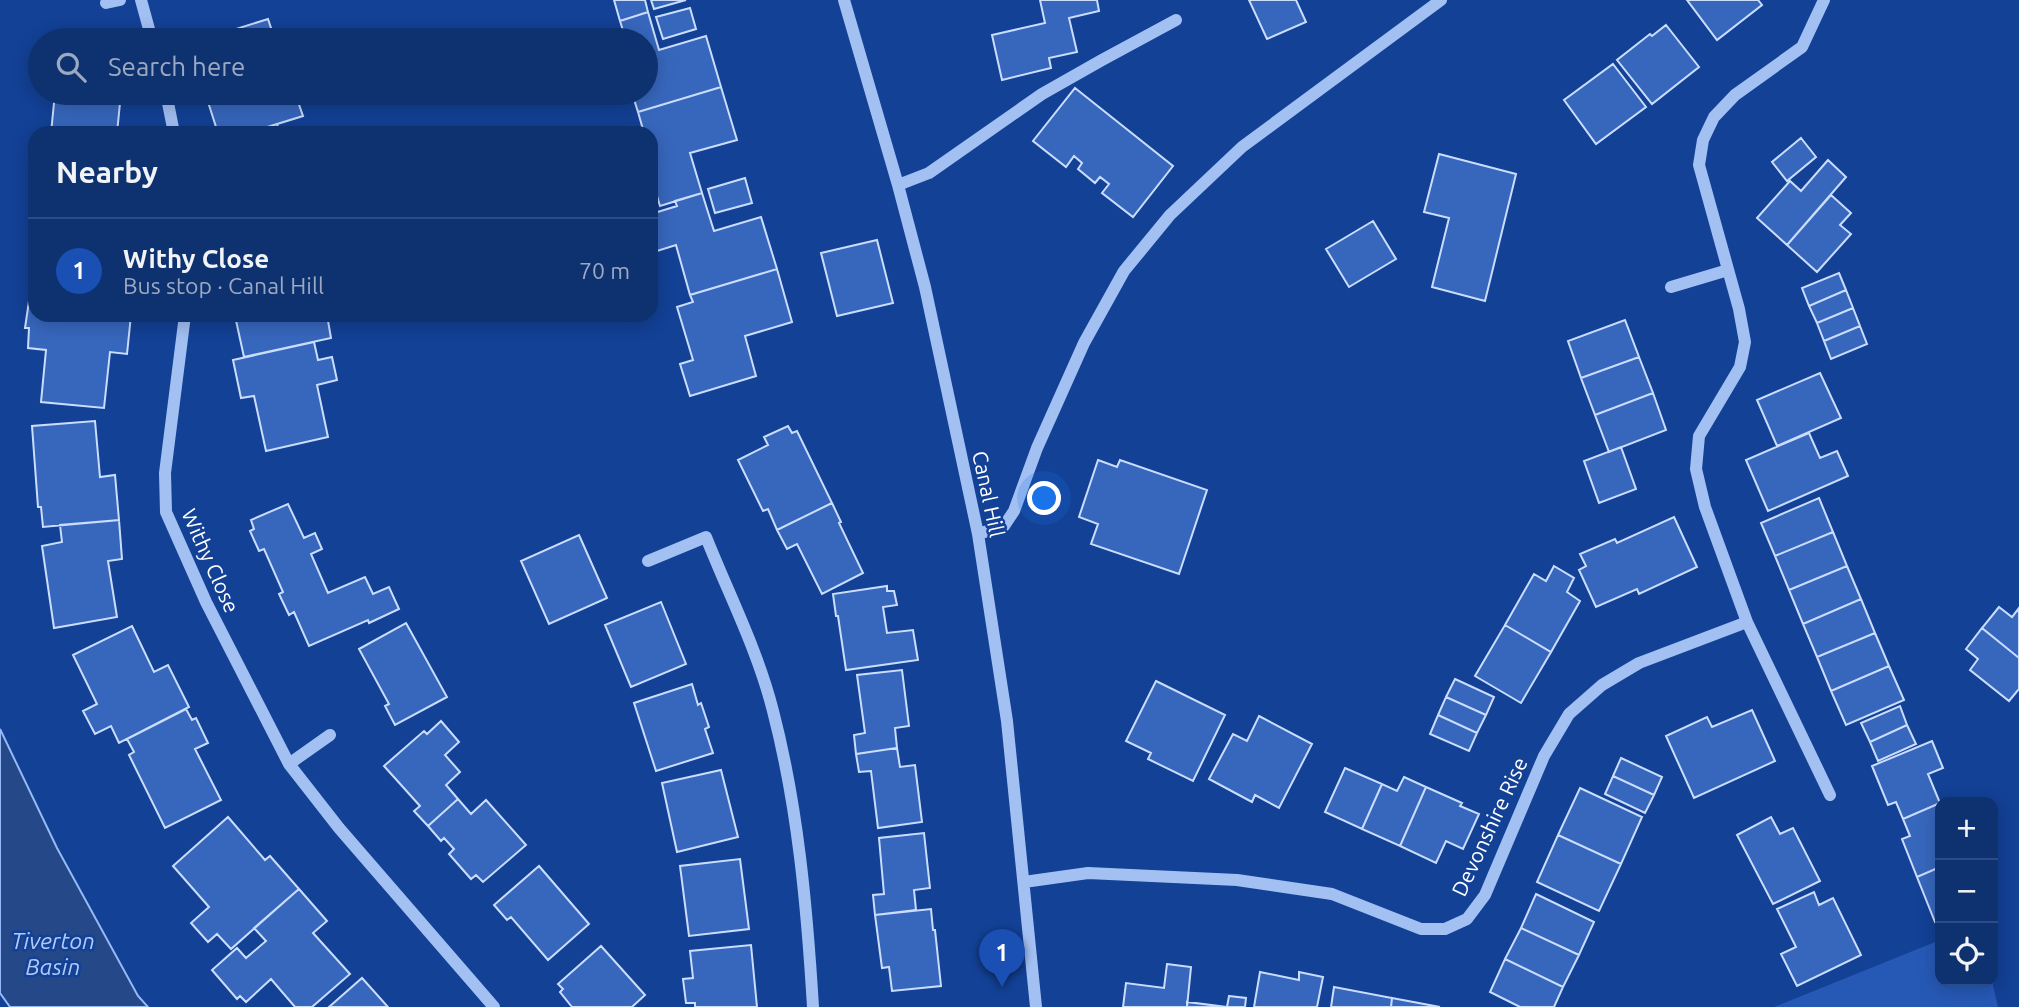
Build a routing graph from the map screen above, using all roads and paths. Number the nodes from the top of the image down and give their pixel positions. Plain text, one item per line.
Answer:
1 (120, 0) edge
2 (141, 0) edge
3 (844, 0) edge
4 (1441, 0) edge
5 (1824, 0) edge
6 (106, 3) dead end
7 (1176, 20) dead end
8 (149, 28) edge
9 (168, 105) edge
10 (173, 126) edge
11 (898, 185) junction
12 (1728, 270) junction
13 (1671, 287) dead end
14 (184, 322) edge
15 (978, 534) junction
16 (648, 561) dead end
17 (1746, 622) junction
18 (330, 735) dead end
19 (289, 764) junction
20 (1830, 795) dead end
21 (1024, 882) junction
22 (494, 1007) edge
23 (813, 1007) edge
24 (1036, 1007) edge

1 - 6 street
2 - 8 street
3 - 11 street, Canal Hill
4 - 15 street
5 - 12 street
7 - 11 street
9 - 10 street
11 - 15 street, Canal Hill
12 - 13 street
12 - 17 street
14 - 19 street, Withy Close
15 - 21 street, Canal Hill
16 - 23 street
17 - 20 street
17 - 21 street, Devonshire Rise
18 - 19 street
19 - 22 street, Withy Close
21 - 24 street, Canal Hill

